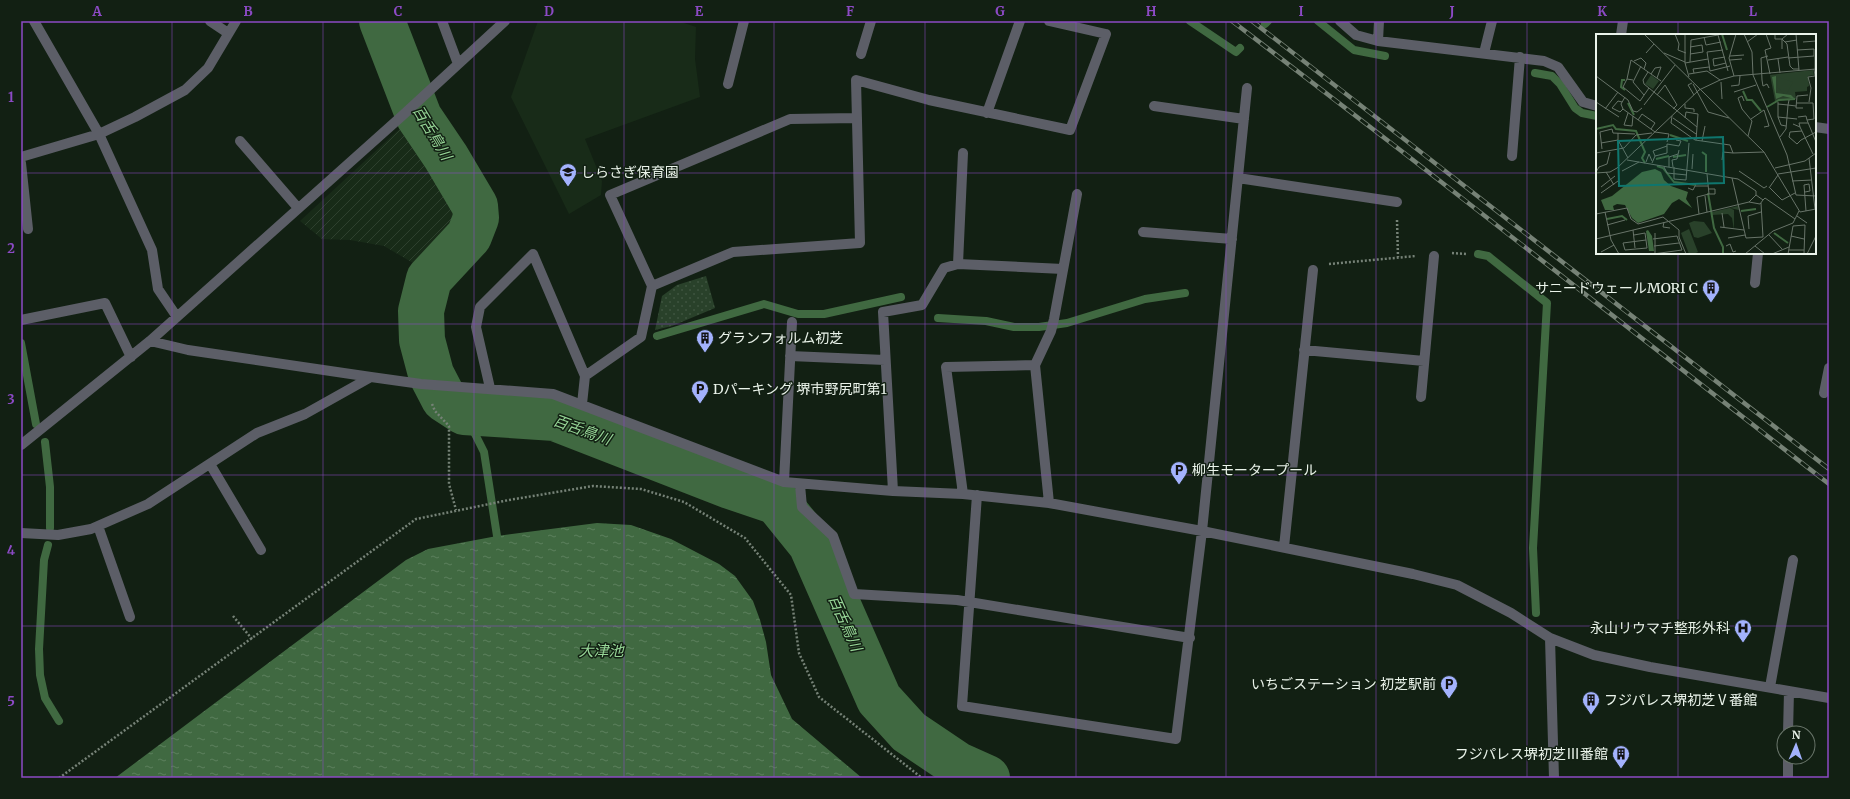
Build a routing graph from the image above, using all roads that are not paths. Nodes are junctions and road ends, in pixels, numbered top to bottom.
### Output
1 (34, 21) edge
2 (210, 21) edge
3 (236, 21) edge
4 (442, 21) edge
5 (505, 21) edge
6 (744, 21) edge
7 (871, 21) edge
8 (1020, 21) edge
9 (1049, 21) edge
10 (1340, 21) edge
11 (1379, 21) edge
12 (1492, 21) edge
13 (1623, 21) edge
14 (228, 33) junction
15 (1621, 34) edge
16 (1378, 41) junction
17 (1484, 53) junction
18 (860, 54) dead end
19 (1520, 57) junction
20 (458, 64) junction
21 (728, 84) dead end
22 (1247, 88) dead end
23 (1154, 106) dead end
24 (1596, 106) edge
25 (987, 113) junction
26 (857, 118) junction
27 (1244, 119) junction
28 (1816, 127) edge
29 (1829, 129) edge
30 (99, 134) junction
31 (240, 141) dead end
32 (963, 153) dead end
33 (21, 156) edge
34 (1512, 156) dead end
35 (21, 163) edge
36 (1238, 178) junction
37 (1077, 194) dead end
38 (1397, 202) road end
39 (298, 208) junction
40 (28, 229) dead end
41 (1143, 232) dead end
42 (1232, 238) junction
43 (1758, 254) edge
44 (1434, 256) dead end
45 (958, 264) junction
46 (1063, 269) junction
47 (1313, 270) dead end
48 (1755, 283) dead end
49 (652, 286) junction
50 (177, 317) junction
51 (21, 320) edge
52 (792, 322) dead end
53 (150, 341) junction
54 (1304, 350) junction
55 (790, 356) junction
56 (131, 357) junction
57 (885, 360) junction
58 (1424, 361) junction
59 (1035, 365) junction
60 (1829, 368) edge
61 (585, 376) junction
62 (371, 377) junction
63 (490, 388) junction
64 (1824, 393) dead end
65 (1422, 397) dead end
66 (582, 404) junction
67 (21, 445) edge
68 (210, 464) junction
69 (784, 482) junction
70 (800, 485) junction
71 (892, 491) junction
72 (963, 494) junction
73 (977, 495) junction
74 (1049, 503) junction
75 (98, 526) junction
76 (1202, 531) junction
77 (21, 534) edge
78 (1284, 548) junction
79 (261, 550) dead end
80 (1792, 560) dead end
81 (970, 603) junction
82 (130, 617) dead end
83 (1190, 638) junction
84 (1550, 638) junction
85 (1770, 687) junction
86 (1789, 691) junction
87 (1829, 698) edge
88 (1788, 725) edge
89 (1788, 765) edge
90 (1554, 778) edge
91 (1788, 778) edge

1 - 30 street
2 - 14 street
3 - 14 street
4 - 20 street
5 - 20 street
6 - 21 street
7 - 18 street
8 - 25 street
9 - 25 street
10 - 16 street
11 - 16 street
12 - 17 street
13 - 15 street
14 - 30 street
16 - 17 street
17 - 19 street
19 - 24 street
19 - 34 street
20 - 39 street
22 - 27 street
23 - 27 street
25 - 26 street
26 - 49 street
26 - 49 street
27 - 36 street
28 - 29 street
30 - 33 street
30 - 50 street
31 - 39 street
32 - 45 street
35 - 40 street
36 - 38 street
36 - 42 street
37 - 46 street
39 - 50 street
41 - 42 street
42 - 76 street
43 - 48 street
44 - 58 street
45 - 46 street
45 - 57 street
46 - 59 street
47 - 54 street
49 - 61 street
50 - 53 street
51 - 56 street
52 - 55 street
53 - 56 street
53 - 62 street
54 - 58 street
54 - 78 street
55 - 57 street
55 - 69 street
56 - 67 street
57 - 71 street
58 - 65 street
59 - 72 street
59 - 74 street
60 - 64 street
61 - 63 street
61 - 66 street
62 - 63 street
62 - 68 street
63 - 66 street
66 - 69 street
68 - 75 street
68 - 79 street
69 - 70 street
70 - 71 street
70 - 81 street
71 - 72 street
72 - 73 street
73 - 74 street
73 - 81 street
74 - 76 street
75 - 77 street
75 - 82 street
76 - 78 street
76 - 83 street
78 - 84 street
80 - 85 street
81 - 83 street
81 - 83 street
84 - 85 street
84 - 90 street
85 - 86 street
86 - 87 street
86 - 88 street
89 - 91 street

